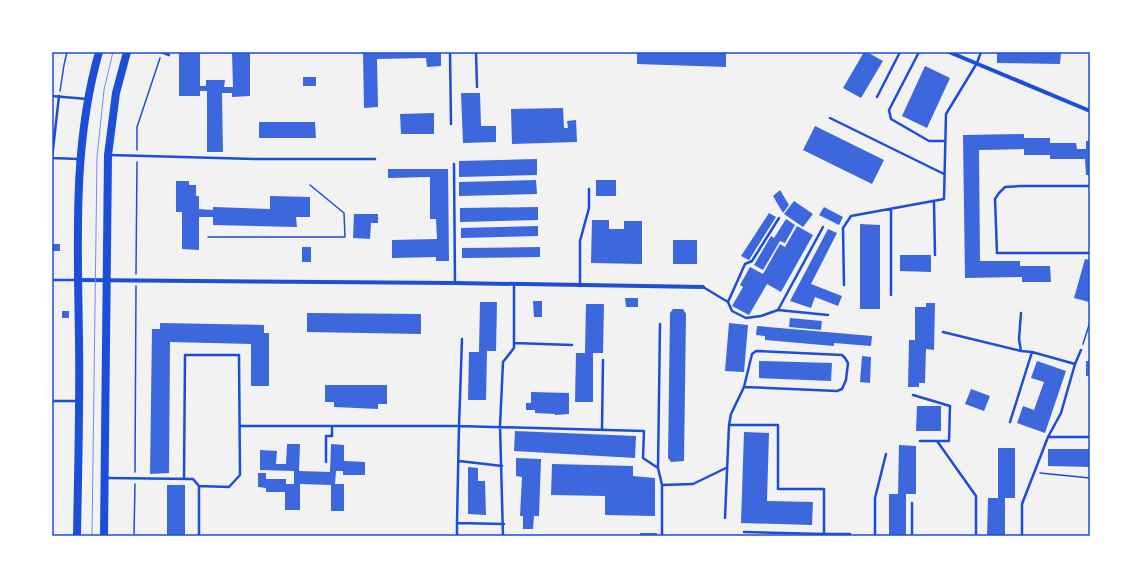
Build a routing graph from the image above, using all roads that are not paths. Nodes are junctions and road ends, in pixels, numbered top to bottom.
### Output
1 (99, 52) edge
2 (127, 52) edge
3 (162, 52) edge
4 (450, 52) edge
5 (476, 52) edge
6 (900, 52) edge
7 (919, 52) edge
8 (949, 52) edge
9 (980, 52) edge
10 (169, 55) dead end
11 (977, 63) junction
12 (477, 87) dead end
13 (52, 96) edge
14 (59, 96) junction
15 (877, 98) dead end
16 (88, 99) junction
17 (1090, 111) edge
18 (830, 118) dead end
19 (452, 124) dead end
20 (945, 141) junction
21 (108, 155) junction
22 (52, 158) edge
23 (80, 159) junction
24 (375, 159) dead end
25 (454, 164) dead end
26 (944, 174) junction
27 (1090, 186) edge
28 (589, 189) dead end
29 (934, 202) junction
30 (891, 209) junction
31 (779, 218) dead end
32 (823, 227) dead end
33 (1090, 253) edge
34 (935, 255) dead end
35 (52, 280) edge
36 (78, 280) junction
37 (107, 280) junction
38 (454, 283) junction
39 (514, 284) junction
40 (844, 285) dead end
41 (580, 286) junction
42 (703, 287) joint
43 (891, 295) dead end
44 (728, 302) junction
45 (778, 310) junction
46 (1022, 313) dead end
47 (828, 315) dead end
48 (660, 324) dead end
49 (943, 332) dead end
50 (462, 339) dead end
51 (514, 343) junction
52 (572, 345) dead end
53 (1081, 350) road end
54 (1022, 352) junction
55 (1032, 352) junction
56 (603, 360) dead end
57 (1075, 364) junction
58 (744, 387) junction
59 (913, 395) dead end
60 (52, 401) edge
61 (80, 401) junction
62 (1010, 422) dead end
63 (729, 425) junction
64 (240, 426) junction
65 (332, 426) junction
66 (459, 426) junction
67 (500, 426) junction
68 (602, 430) junction
69 (1048, 437) junction
70 (1090, 437) edge
71 (920, 441) dead end
72 (937, 441) junction
73 (886, 454) dead end
74 (459, 461) junction
75 (326, 462) dead end
76 (502, 466) junction
77 (658, 468) junction
78 (726, 468) junction
79 (105, 478) junction
80 (184, 479) junction
81 (662, 485) junction
82 (198, 486) junction
83 (912, 503) dead end
84 (725, 518) dead end
85 (458, 523) junction
86 (504, 524) junction
87 (744, 532) dead end
88 (824, 534) junction
89 (77, 536) edge
90 (104, 536) edge
91 (199, 536) edge
92 (457, 536) edge
93 (503, 536) edge
94 (662, 536) edge
95 (850, 536) edge
96 (875, 536) edge
97 (912, 536) edge
98 (976, 536) edge
99 (1022, 536) edge

1 - 16 main road
2 - 21 main road
3 - 10 lane
4 - 19 lane
5 - 12 lane
6 - 15 lane
7 - 20 lane
8 - 11 street
9 - 11 lane
11 - 17 street
11 - 20 lane
13 - 14 lane
14 - 16 lane
14 - 22 lane
16 - 23 main road
18 - 26 lane
20 - 26 lane
21 - 24 lane
21 - 37 main road
22 - 23 lane
23 - 36 main road
25 - 38 lane
26 - 29 lane
27 - 33 lane
28 - 41 lane
29 - 30 lane
29 - 34 lane
30 - 40 lane
30 - 43 lane
31 - 44 lane
32 - 45 lane
35 - 36 lane
36 - 37 street
36 - 61 main road
37 - 38 street
37 - 79 main road
38 - 39 street
39 - 41 street
39 - 51 lane
41 - 42 street
42 - 44 lane
44 - 45 lane
45 - 47 lane
46 - 54 lane
48 - 77 lane
49 - 54 lane
50 - 66 lane
51 - 52 lane
51 - 67 lane
53 - 57 lane
54 - 55 lane
55 - 57 lane
55 - 62 lane
56 - 68 lane
57 - 69 lane
58 - 58 lane
58 - 63 lane
59 - 72 lane
60 - 61 lane
61 - 89 main road
63 - 78 lane
63 - 88 lane
64 - 65 lane
64 - 80 lane
64 - 82 lane
65 - 66 lane
65 - 75 lane
66 - 67 lane
66 - 74 lane
67 - 68 lane
67 - 76 lane
68 - 77 lane
69 - 70 lane
69 - 99 lane
71 - 72 lane
72 - 98 lane
73 - 96 lane
74 - 76 lane
74 - 85 lane
76 - 86 lane
77 - 81 lane
78 - 81 lane
78 - 84 lane
79 - 80 lane
79 - 90 main road
80 - 82 lane
81 - 94 lane
82 - 91 lane
83 - 97 lane
85 - 86 lane
85 - 92 lane
86 - 93 lane
87 - 88 lane
88 - 95 lane

